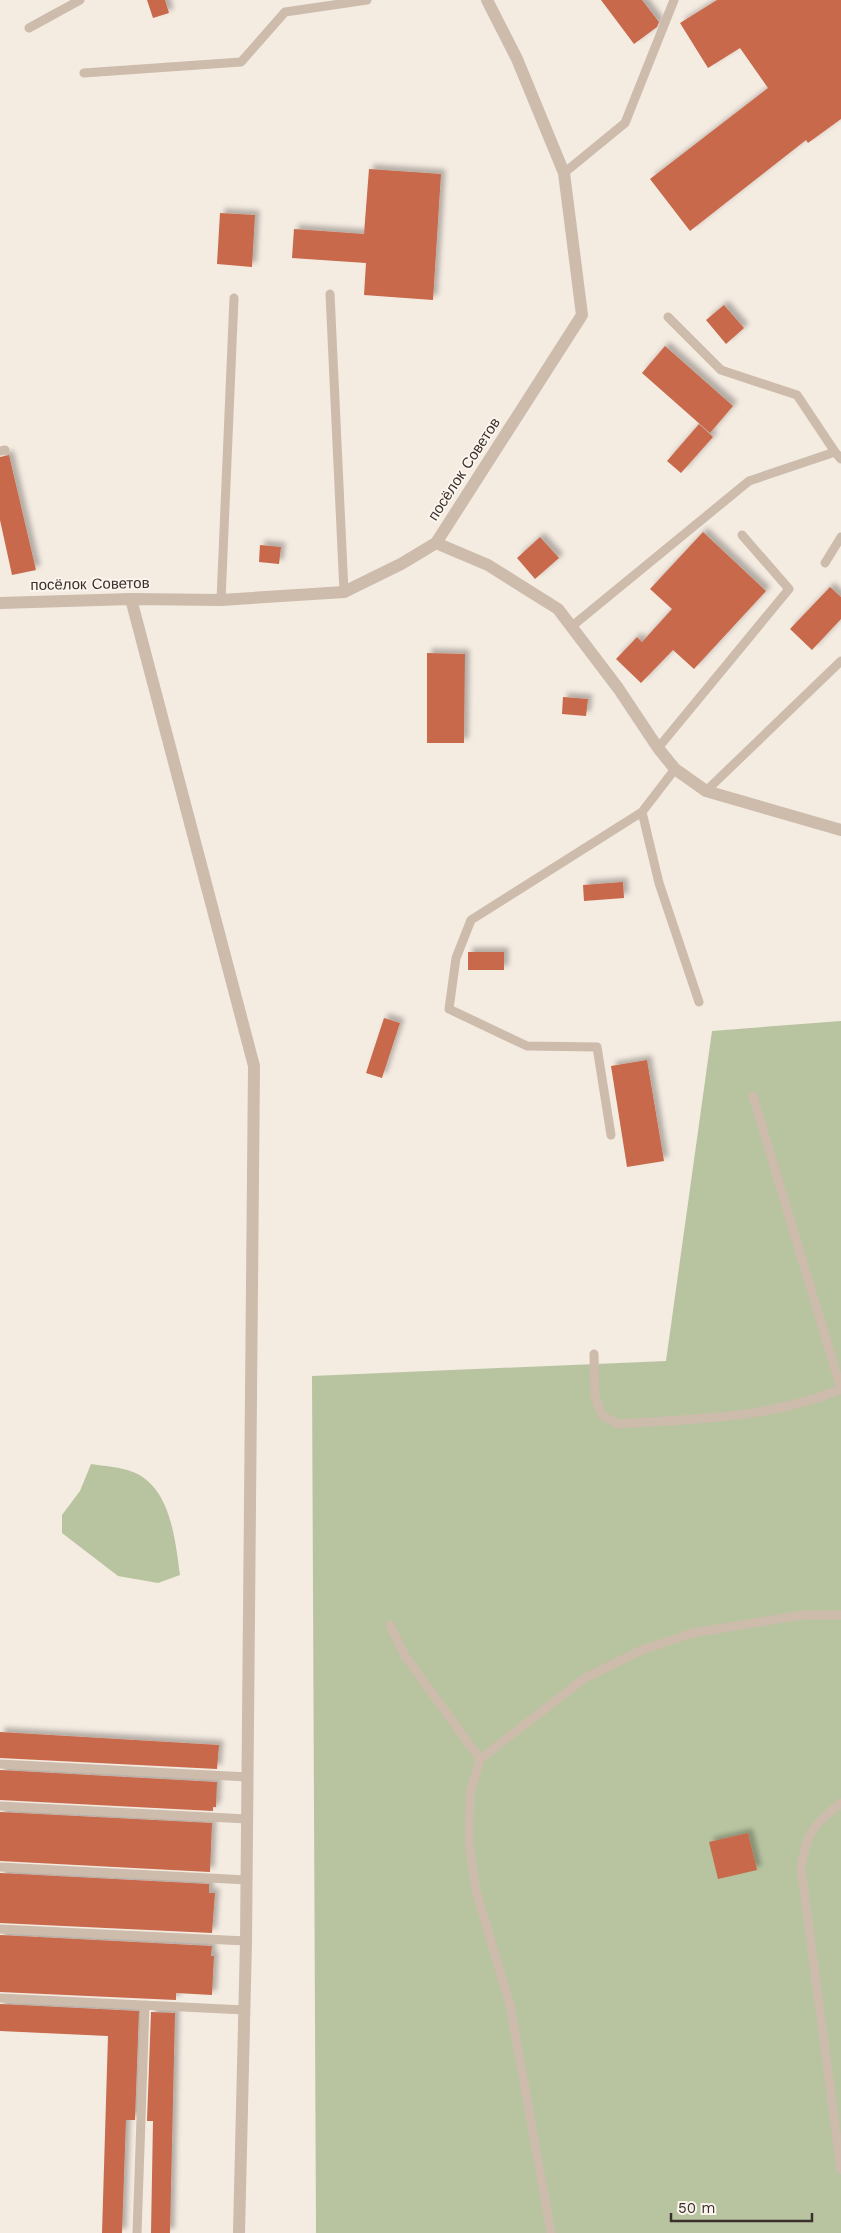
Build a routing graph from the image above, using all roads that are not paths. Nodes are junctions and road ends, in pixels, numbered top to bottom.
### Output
1 (80, 0) edge
2 (367, 0) edge
3 (487, 0) edge
4 (674, 0) edge
5 (29, 28) dead end
6 (84, 73) dead end
7 (564, 173) junction
8 (330, 294) dead end
9 (234, 298) dead end
10 (668, 317) dead end
11 (835, 452) junction
12 (841, 459) edge
13 (742, 535) dead end
14 (841, 537) edge
15 (436, 543) junction
16 (825, 563) dead end
17 (344, 592) junction
18 (130, 599) junction
19 (221, 600) junction
20 (0, 603) edge
21 (571, 627) junction
22 (841, 661) edge
23 (658, 748) junction
24 (675, 769) junction
25 (706, 791) junction
26 (642, 812) junction
27 (841, 830) edge
28 (699, 1002) dead end
29 (753, 1096) dead end
30 (611, 1134) dead end
31 (594, 1354) dead end
32 (841, 1389) edge
33 (841, 1615) edge
34 (390, 1625) dead end
35 (480, 1759) junction
36 (0, 1764) edge
37 (248, 1777) junction
38 (841, 1803) edge
39 (0, 1806) edge
40 (248, 1819) junction
41 (0, 1867) edge
42 (247, 1880) junction
43 (0, 1929) edge
44 (246, 1941) junction
45 (0, 1998) edge
46 (145, 2005) junction
47 (244, 2010) junction
48 (841, 2170) edge
49 (137, 2233) edge
50 (239, 2233) edge
51 (550, 2233) edge

1 - 5 lane
2 - 6 lane
3 - 7 street, посёлок Советов
4 - 7 lane
7 - 15 street, посёлок Советов
8 - 17 lane
9 - 19 lane
10 - 11 lane
11 - 12 lane
11 - 21 lane
13 - 23 lane
14 - 16 lane
15 - 17 street, посёлок Советов
15 - 21 street
17 - 19 street, посёлок Советов
18 - 19 street, посёлок Советов
18 - 20 street, посёлок Советов
18 - 37 street
21 - 23 street
22 - 25 lane
23 - 24 street
24 - 25 street
24 - 26 lane
25 - 27 street
26 - 28 lane
26 - 30 lane
29 - 32 lane
31 - 32 lane
33 - 35 lane
34 - 35 lane
35 - 51 lane
36 - 37 lane
37 - 40 street
38 - 48 lane
39 - 40 lane
40 - 42 street
41 - 42 lane
42 - 44 street
43 - 44 lane
44 - 47 street
45 - 46 lane
46 - 47 lane
46 - 49 lane
47 - 50 street

